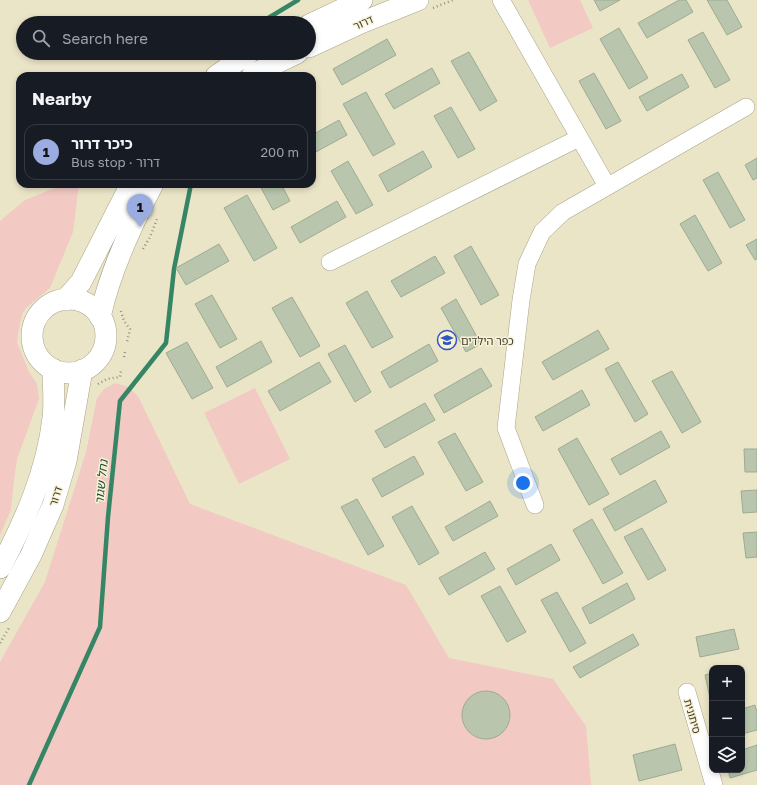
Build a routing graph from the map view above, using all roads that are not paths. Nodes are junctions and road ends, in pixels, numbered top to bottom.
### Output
1 (362, 0) edge
2 (418, 0) edge
3 (501, 0) edge
4 (316, 22) edge
5 (316, 44) edge
6 (240, 60) edge
7 (283, 60) edge
8 (222, 72) edge
9 (258, 72) edge
10 (746, 107) dead end
11 (579, 138) junction
12 (608, 186) junction
13 (128, 188) edge
14 (151, 188) edge
15 (330, 262) dead end
16 (66, 300) junction
17 (100, 317) junction
18 (53, 369) junction
19 (82, 370) junction
20 (535, 505) dead end
21 (0, 568) edge
22 (0, 612) edge
23 (687, 692) dead end
24 (714, 785) edge

1 - 4 street, דרור
2 - 5 street, דרור
3 - 11 street
6 - 8 street
7 - 9 street
10 - 12 street
11 - 12 street
11 - 15 street
12 - 20 street
13 - 16 street
14 - 17 street
16 - 17 street
16 - 18 street
17 - 19 street
18 - 19 street
18 - 21 street, דרור
19 - 22 street, דרור
23 - 24 street, סיתונית

